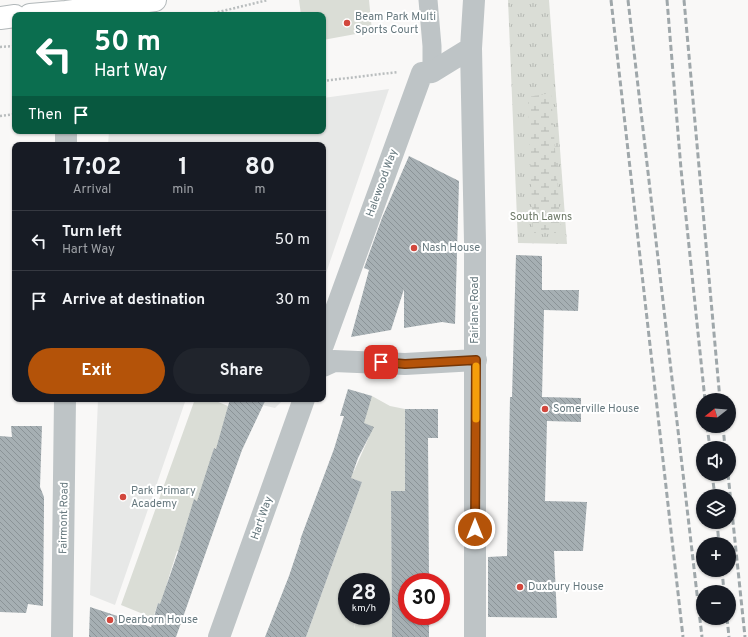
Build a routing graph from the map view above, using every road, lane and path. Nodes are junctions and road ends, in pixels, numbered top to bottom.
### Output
1 (154, 0) edge
2 (268, 0) edge
3 (428, 0) edge
4 (474, 0) edge
5 (66, 12) edge
6 (218, 12) edge
7 (12, 16) edge
8 (0, 18) edge
9 (472, 39) junction
10 (12, 46) edge
11 (0, 48) edge
12 (432, 69) junction
13 (326, 81) edge
14 (12, 114) edge
15 (0, 116) edge
16 (326, 337) edge
17 (476, 360) junction
18 (326, 365) edge
19 (65, 402) edge
20 (303, 402) edge
21 (62, 637) edge
22 (219, 637) edge
23 (475, 637) edge

1 - 5 main road
2 - 6 path
3 - 12 street
4 - 9 street
7 - 8 main road
9 - 12 street, Halewood Way
9 - 17 street, Fairlane Road
10 - 11 path
12 - 13 path
12 - 16 street, Halewood Way
14 - 15 path
17 - 18 street
17 - 23 street, Fairlane Road
19 - 21 street, Fairmont Road
20 - 22 street, Hart Way

